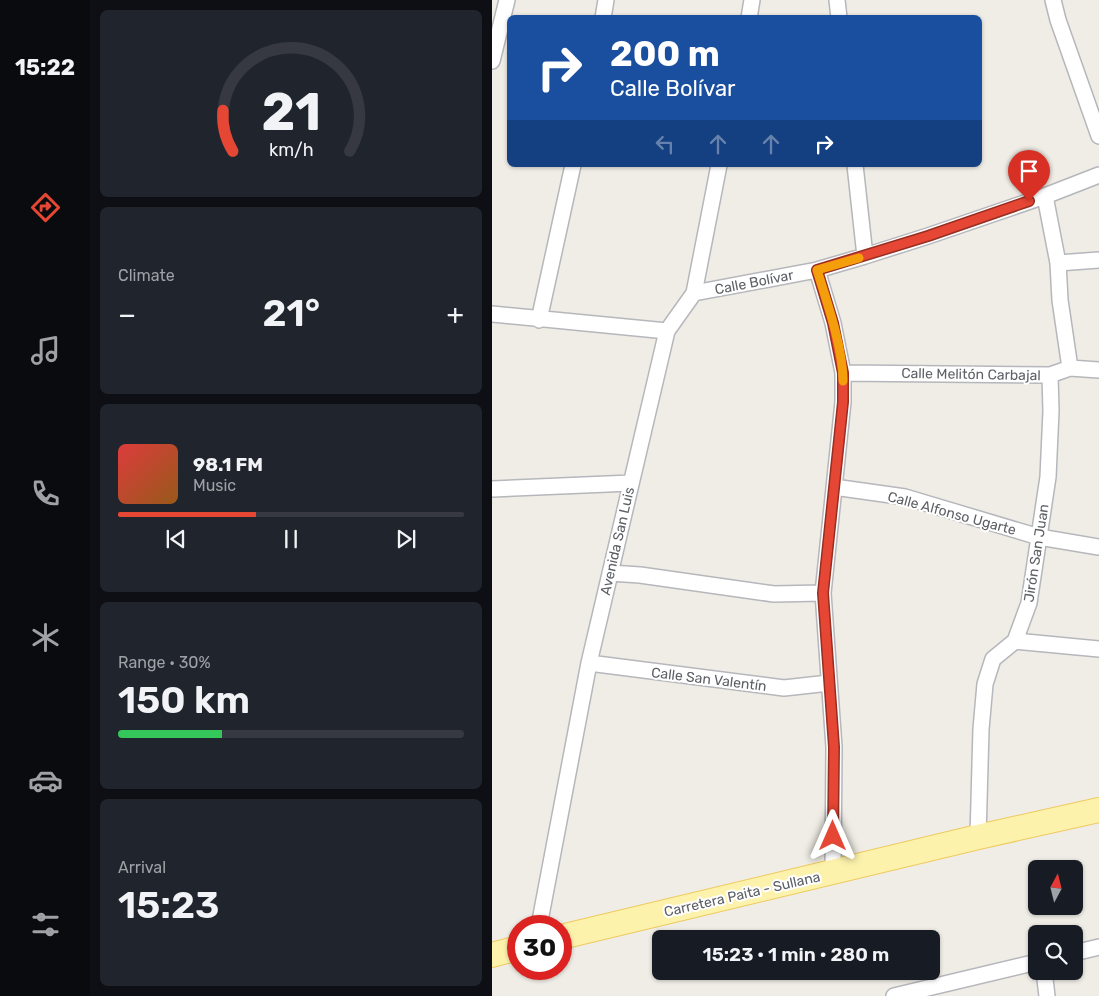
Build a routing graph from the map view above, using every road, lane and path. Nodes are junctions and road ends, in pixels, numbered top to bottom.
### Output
1 (507, 0) edge
2 (606, 0) edge
3 (752, 0) edge
4 (837, 0) edge
5 (1053, 0) edge
6 (604, 15) edge
7 (750, 15) edge
8 (839, 15) edge
9 (492, 61) edge
10 (1098, 136) edge
11 (572, 167) edge
12 (720, 167) edge
13 (855, 167) edge
14 (1098, 175) edge
15 (1046, 196) junction
16 (865, 256) junction
17 (1098, 260) edge
18 (1058, 263) junction
19 (817, 270) junction
20 (694, 293) junction
21 (492, 314) edge
22 (539, 320) junction
23 (667, 331) junction
24 (1070, 368) junction
25 (1098, 370) edge
26 (843, 373) junction
27 (1050, 375) junction
28 (631, 483) junction
29 (834, 487) junction
30 (492, 489) edge
31 (1039, 537) junction
32 (1098, 547) edge
33 (610, 573) junction
34 (823, 593) junction
35 (1015, 641) junction
36 (1098, 649) edge
37 (589, 663) junction
38 (829, 683) junction
39 (1098, 810) edge
40 (978, 837) junction
41 (833, 872) junction
42 (541, 915) edge
43 (572, 934) edge
44 (1098, 947) edge
45 (507, 951) edge
46 (1083, 951) edge
47 (492, 955) edge
48 (1028, 964) edge
49 (1045, 980) edge
50 (894, 996) edge
51 (1047, 996) edge

1 - 9 street
2 - 6 street
3 - 7 street
4 - 8 street
5 - 10 street
11 - 22 street
12 - 20 street, Avenida San Luis
13 - 16 street
14 - 15 street, Calle Bolívar
15 - 16 street, Calle Bolívar
15 - 18 street
16 - 19 street, Calle Bolívar
17 - 18 street
18 - 24 street
19 - 20 street, Calle Bolívar
19 - 26 street
20 - 23 street, Avenida San Luis
21 - 22 street
22 - 23 street
23 - 28 street, Avenida San Luis
24 - 25 street, Calle Melitón Carbajal
24 - 27 street, Calle Melitón Carbajal
26 - 27 street, Calle Melitón Carbajal
26 - 29 street
27 - 31 street, Jirón San Juan
28 - 30 street
28 - 33 street, Avenida San Luis
29 - 31 street, Calle Alfonso Ugarte
29 - 34 street
31 - 32 street, Calle Alfonso Ugarte
31 - 35 street, Jirón San Juan
33 - 34 street
33 - 37 street, Avenida San Luis
34 - 38 street
35 - 36 street
35 - 40 street
37 - 38 street, Calle San Valentín
37 - 42 street, Avenida San Luis
38 - 41 street
39 - 40 main road, Carretera Paita - Sullana
40 - 41 main road, Carretera Paita - Sullana
41 - 43 main road, Carretera Paita - Sullana
44 - 46 street
45 - 47 main road
48 - 50 street
49 - 51 street

